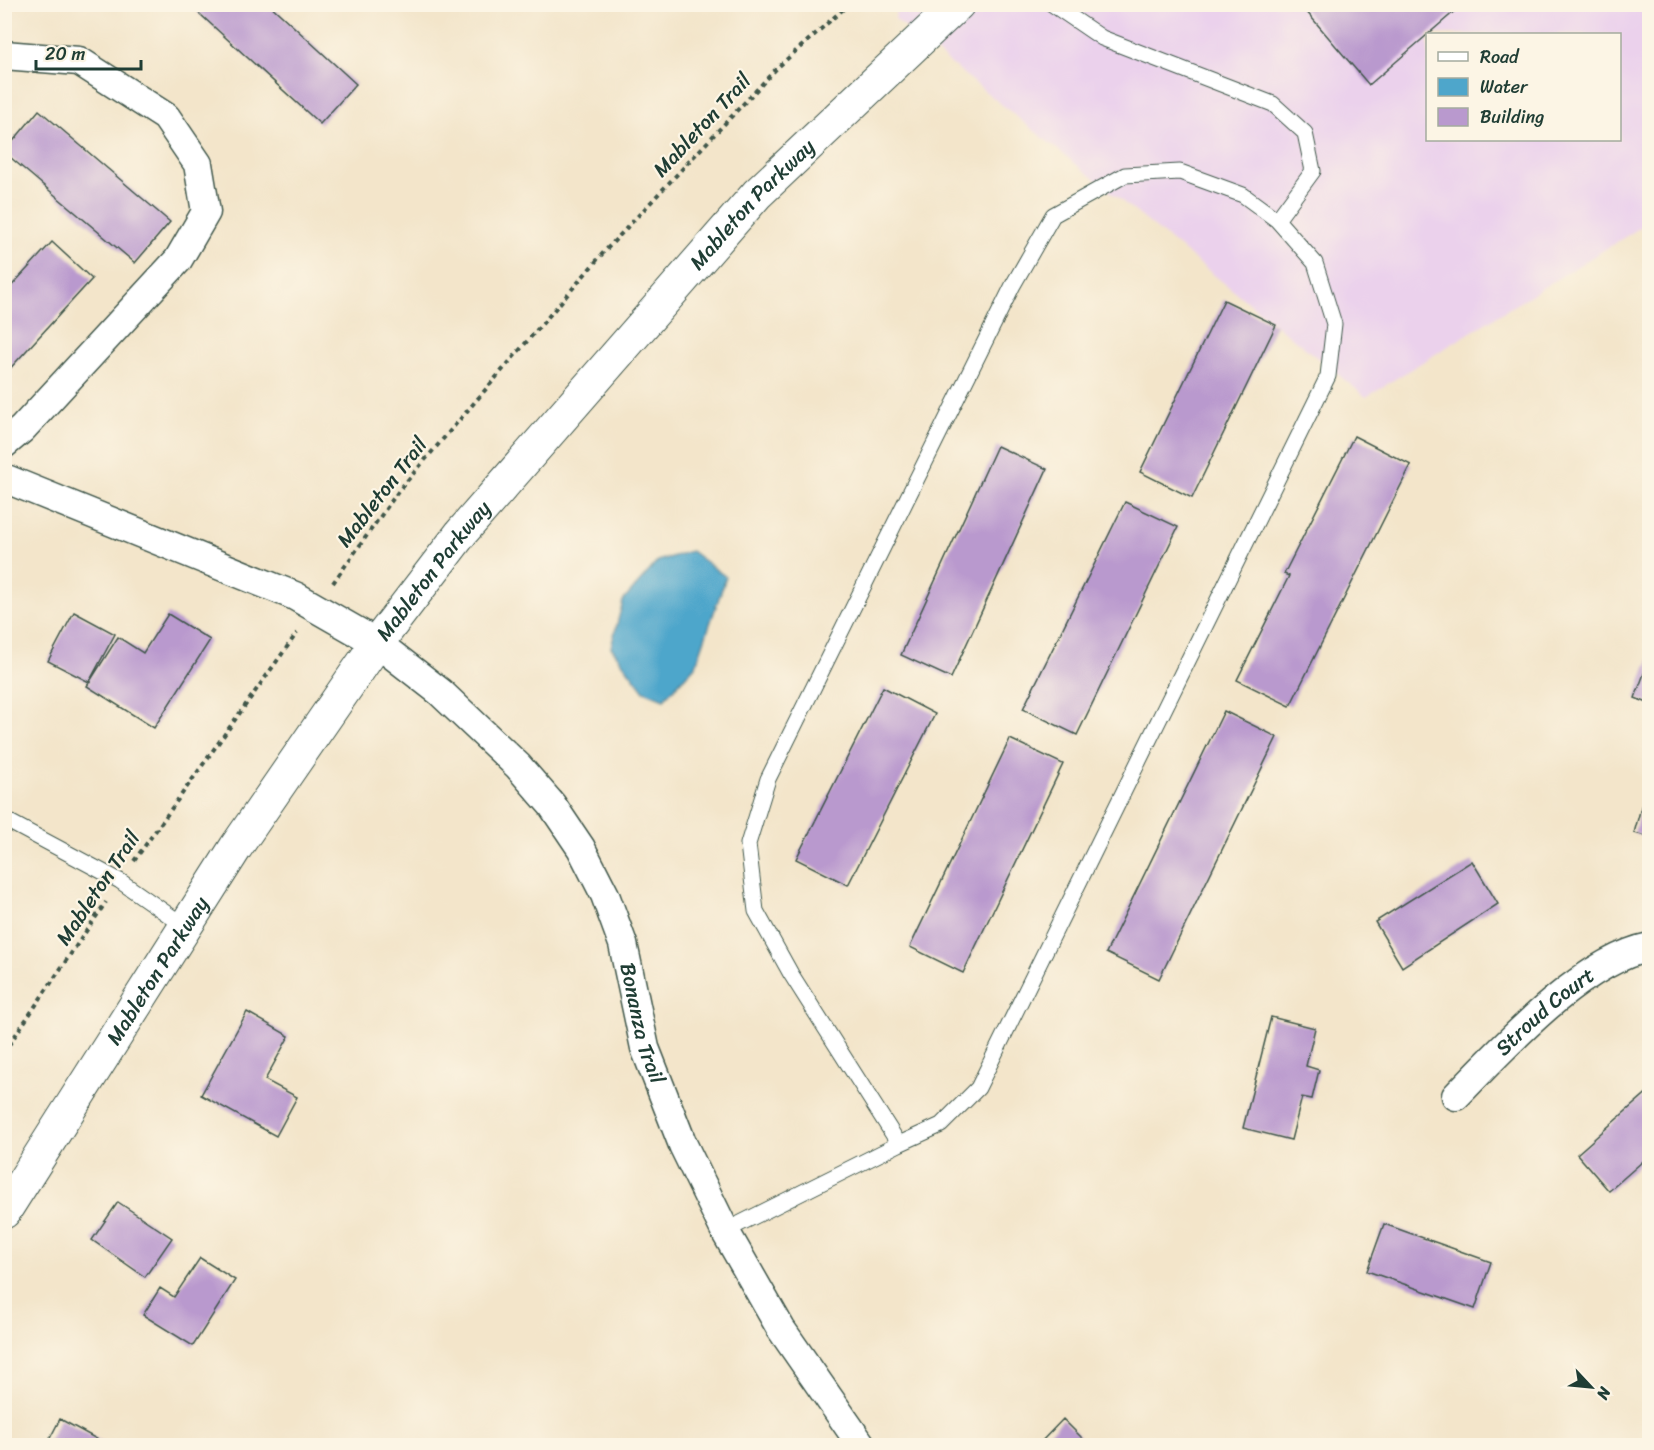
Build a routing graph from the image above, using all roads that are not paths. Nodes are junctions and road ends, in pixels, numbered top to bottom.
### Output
1 (958, 4) edge
2 (1053, 4) edge
3 (4, 55) edge
4 (1277, 220) junction
5 (4, 444) edge
6 (4, 478) edge
7 (377, 643) junction
8 (4, 819) edge
9 (186, 927) junction
10 (1650, 946) edge
11 (1456, 1096) dead end
12 (899, 1144) junction
13 (4, 1212) edge
14 (725, 1231) junction
15 (862, 1446) edge

1 - 7 main road, Mableton Parkway
2 - 4 lane
3 - 5 street
4 - 12 lane
4 - 12 lane
6 - 7 street, Bonanza Trail
7 - 9 main road, Mableton Parkway
7 - 14 street, Bonanza Trail
8 - 9 lane
9 - 13 main road, Mableton Parkway
10 - 11 street, Stroud Court
12 - 14 lane
14 - 15 street, Bonanza Trail

